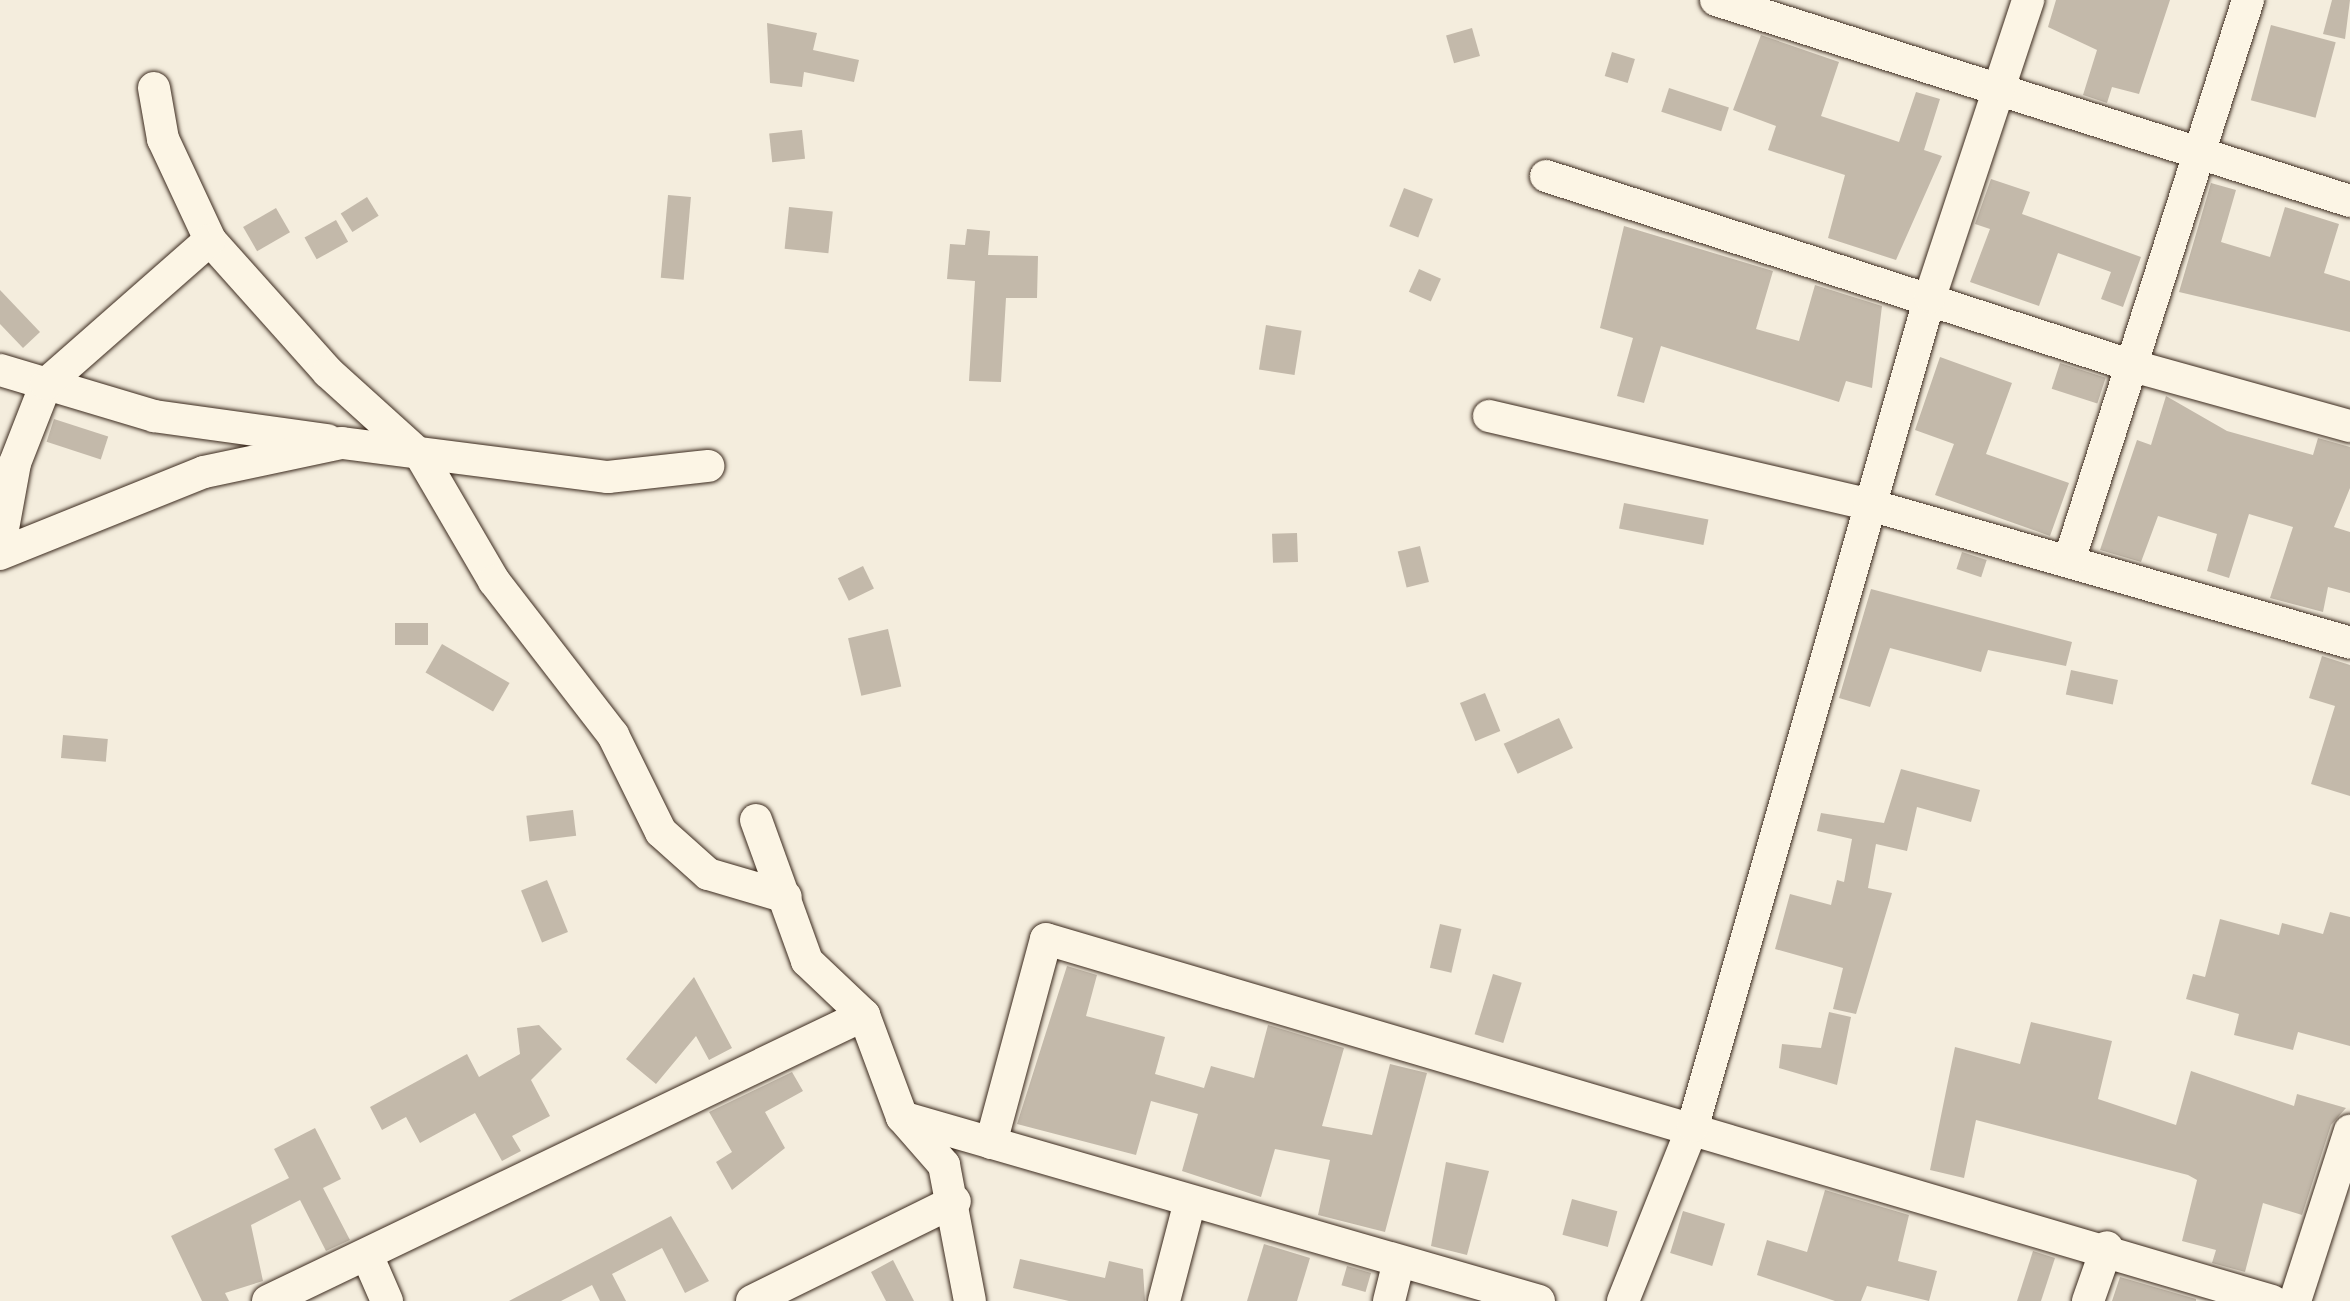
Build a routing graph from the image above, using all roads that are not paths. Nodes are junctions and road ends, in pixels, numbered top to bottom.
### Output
1 (1716, 0) edge
2 (2028, 0) edge
3 (2248, 0) edge
4 (154, 88) dead end
5 (2001, 89) junction
6 (2200, 151) junction
7 (1546, 176) dead end
8 (2350, 201) edge
9 (210, 240) junction
10 (1930, 297) junction
11 (2133, 366) junction
12 (0, 370) edge
13 (46, 384) junction
14 (1489, 416) dead end
15 (2350, 426) edge
16 (342, 443) junction
17 (421, 456) junction
18 (708, 466) dead end
19 (1870, 505) junction
20 (0, 545) edge
21 (0, 554) edge
22 (2069, 561) junction
23 (2350, 643) edge
24 (756, 820) dead end
25 (786, 896) junction
26 (864, 1015) junction
27 (902, 1117) junction
28 (1693, 1126) junction
29 (2350, 1131) edge
30 (991, 1143) junction
31 (955, 1201) junction
32 (1189, 1205) junction
33 (2107, 1246) junction
34 (367, 1255) junction
35 (1398, 1264) junction
36 (268, 1301) edge
37 (386, 1301) edge
38 (752, 1301) edge
39 (970, 1301) edge
40 (1164, 1301) edge
41 (1388, 1301) edge
42 (1538, 1301) edge
43 (1623, 1301) edge
44 (2088, 1301) edge
45 (2272, 1301) edge
46 (2295, 1301) edge

1 - 5 street
2 - 5 street
3 - 6 street
4 - 9 street
5 - 6 street
5 - 10 street
6 - 8 street
6 - 11 street
7 - 10 street
9 - 13 street
9 - 17 street
10 - 11 street
10 - 19 street
11 - 15 street
11 - 22 street
12 - 13 street
13 - 16 street
13 - 20 street
14 - 19 street
16 - 17 street
16 - 21 street
17 - 18 street
17 - 25 street
19 - 22 street
19 - 28 street
22 - 23 street
24 - 25 street
25 - 26 street
26 - 27 street
26 - 34 street
27 - 30 street
27 - 31 street
28 - 30 street
28 - 33 street
28 - 43 street
29 - 46 street
30 - 32 street
31 - 38 street
31 - 39 street
32 - 35 street
32 - 40 street
33 - 44 street
33 - 45 street
34 - 36 street
34 - 37 street
35 - 41 street
35 - 42 street

